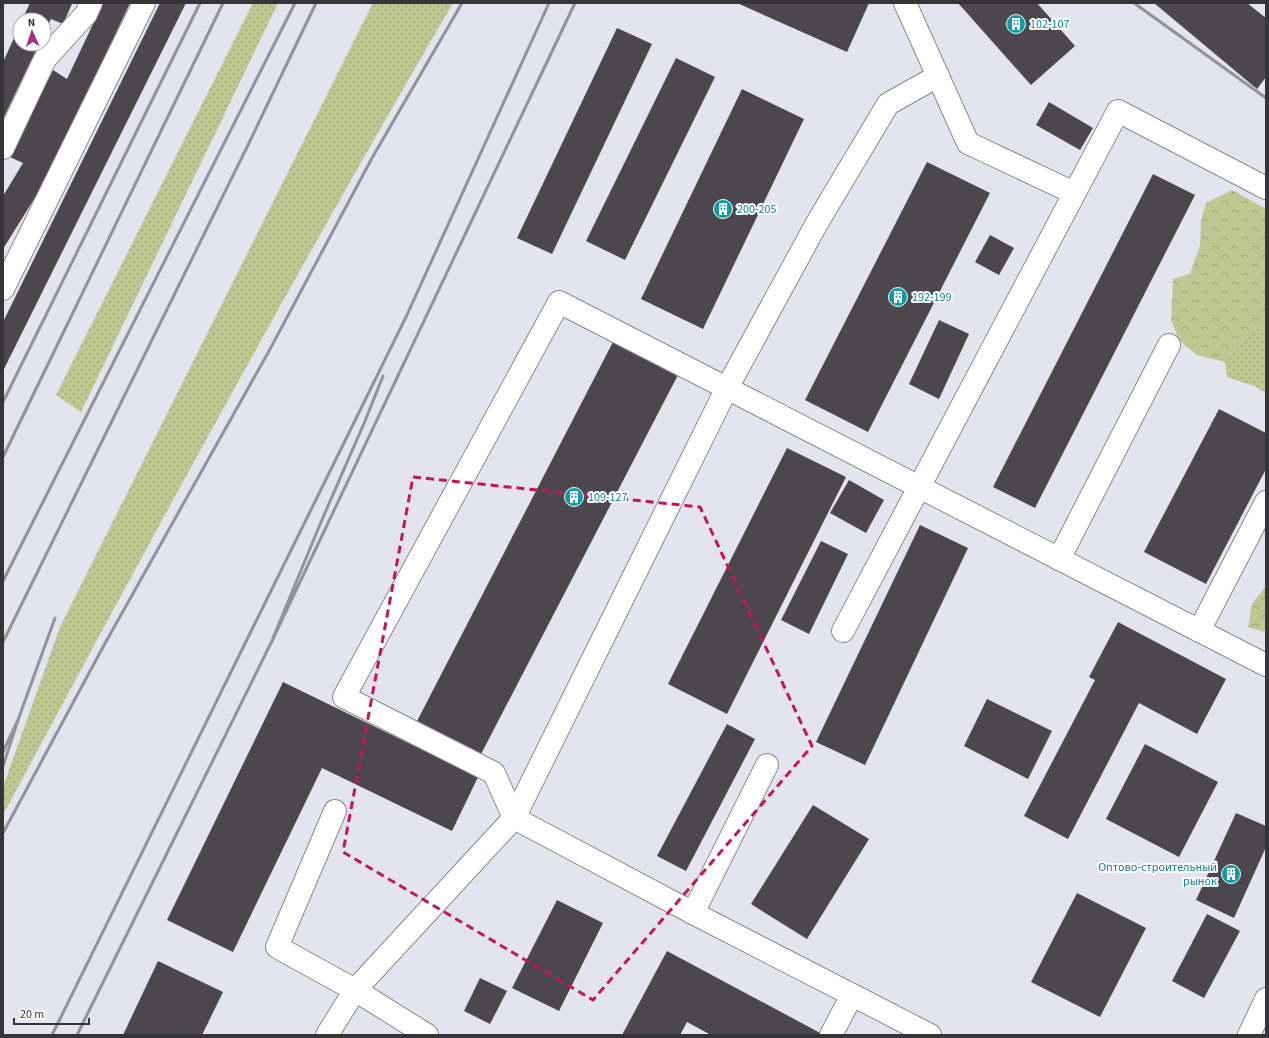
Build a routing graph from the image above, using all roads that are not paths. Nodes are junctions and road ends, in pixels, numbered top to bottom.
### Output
1 (91, 3) edge
2 (144, 3) edge
3 (905, 3) edge
4 (938, 76) junction
5 (3, 148) edge
6 (1266, 188) edge
7 (1074, 194) junction
8 (3, 289) edge
9 (1169, 345) dead end
10 (727, 388) junction
11 (920, 487) junction
12 (1266, 502) edge
13 (1059, 559) junction
14 (843, 631) dead end
15 (1200, 631) junction
16 (1266, 665) edge
17 (767, 765) dead end
18 (335, 810) dead end
19 (514, 818) junction
20 (693, 913) junction
21 (355, 990) junction
22 (852, 995) junction
23 (1266, 999) edge
24 (922, 1033) edge
25 (327, 1035) edge
26 (427, 1035) edge
27 (832, 1035) edge
28 (1249, 1035) edge

1 - 5 street
2 - 8 street
3 - 4 street
4 - 7 street
4 - 10 street
6 - 7 street
7 - 11 street
9 - 13 street
10 - 11 street
10 - 19 street
10 - 19 street
11 - 13 street
11 - 14 street
12 - 15 street
13 - 15 street
15 - 16 street
17 - 20 street
18 - 21 street
19 - 20 street
19 - 21 street
20 - 22 street
21 - 25 street
21 - 26 street
22 - 24 street
22 - 27 street
23 - 28 street

